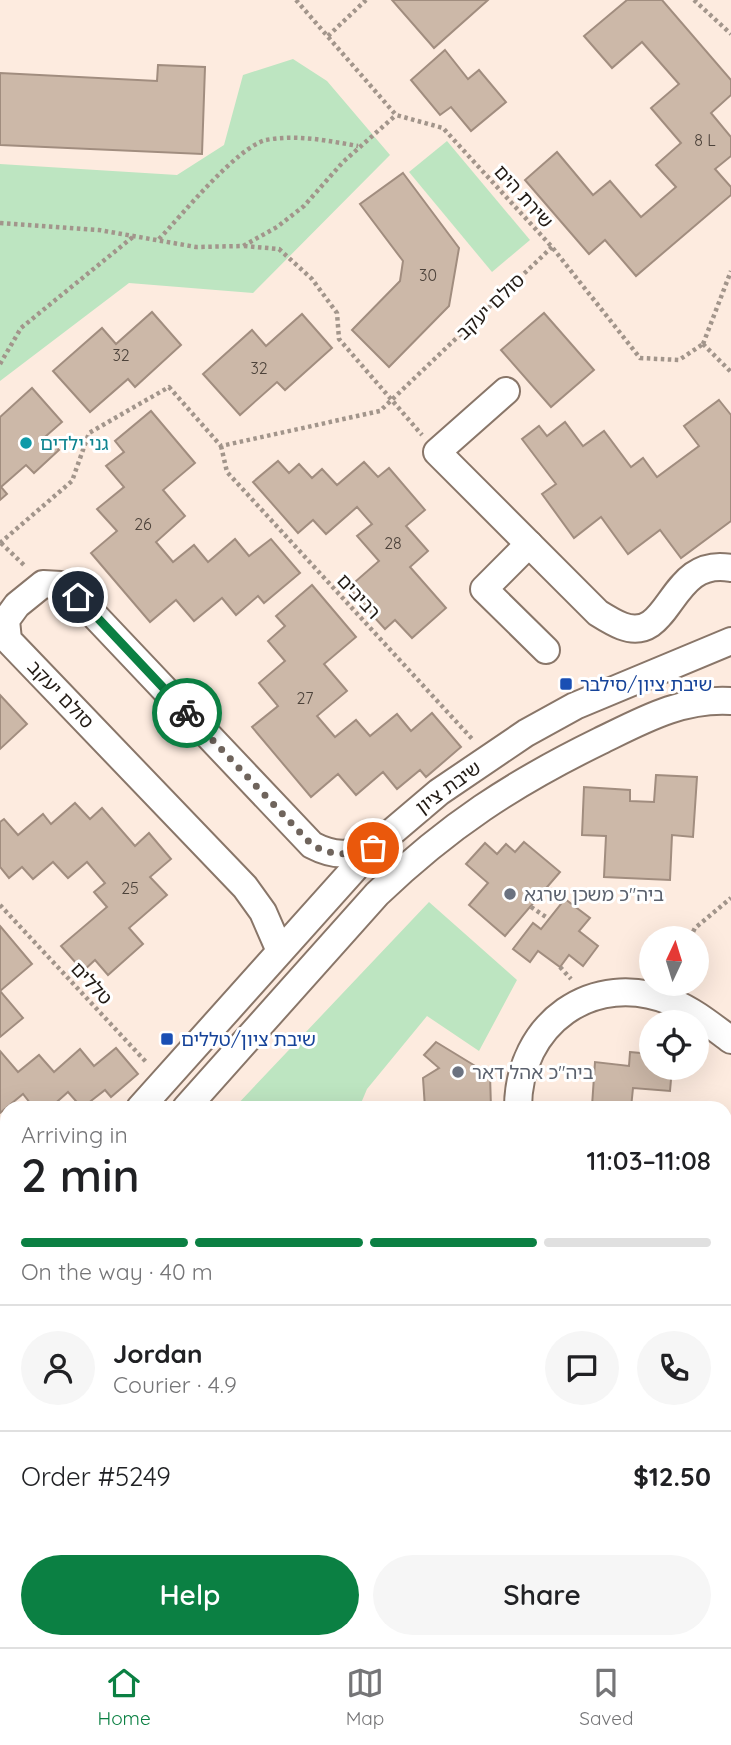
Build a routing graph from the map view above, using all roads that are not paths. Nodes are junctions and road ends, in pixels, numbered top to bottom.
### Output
1 (506, 391) dead end
2 (529, 544) junction
3 (723, 571) edge
4 (731, 641) edge
5 (546, 650) dead end
6 (731, 701) edge
7 (373, 848) junction
8 (280, 951) junction
9 (731, 1040) edge
10 (146, 1101) edge
11 (192, 1101) edge
12 (518, 1101) edge

1 - 2 street
2 - 3 street
2 - 5 street
4 - 7 street, שיבת ציון
6 - 11 street, שיבת ציון
7 - 8 street, שיבת ציון
7 - 8 street, סולם יעקב
8 - 10 street, שיבת ציון
9 - 12 street

